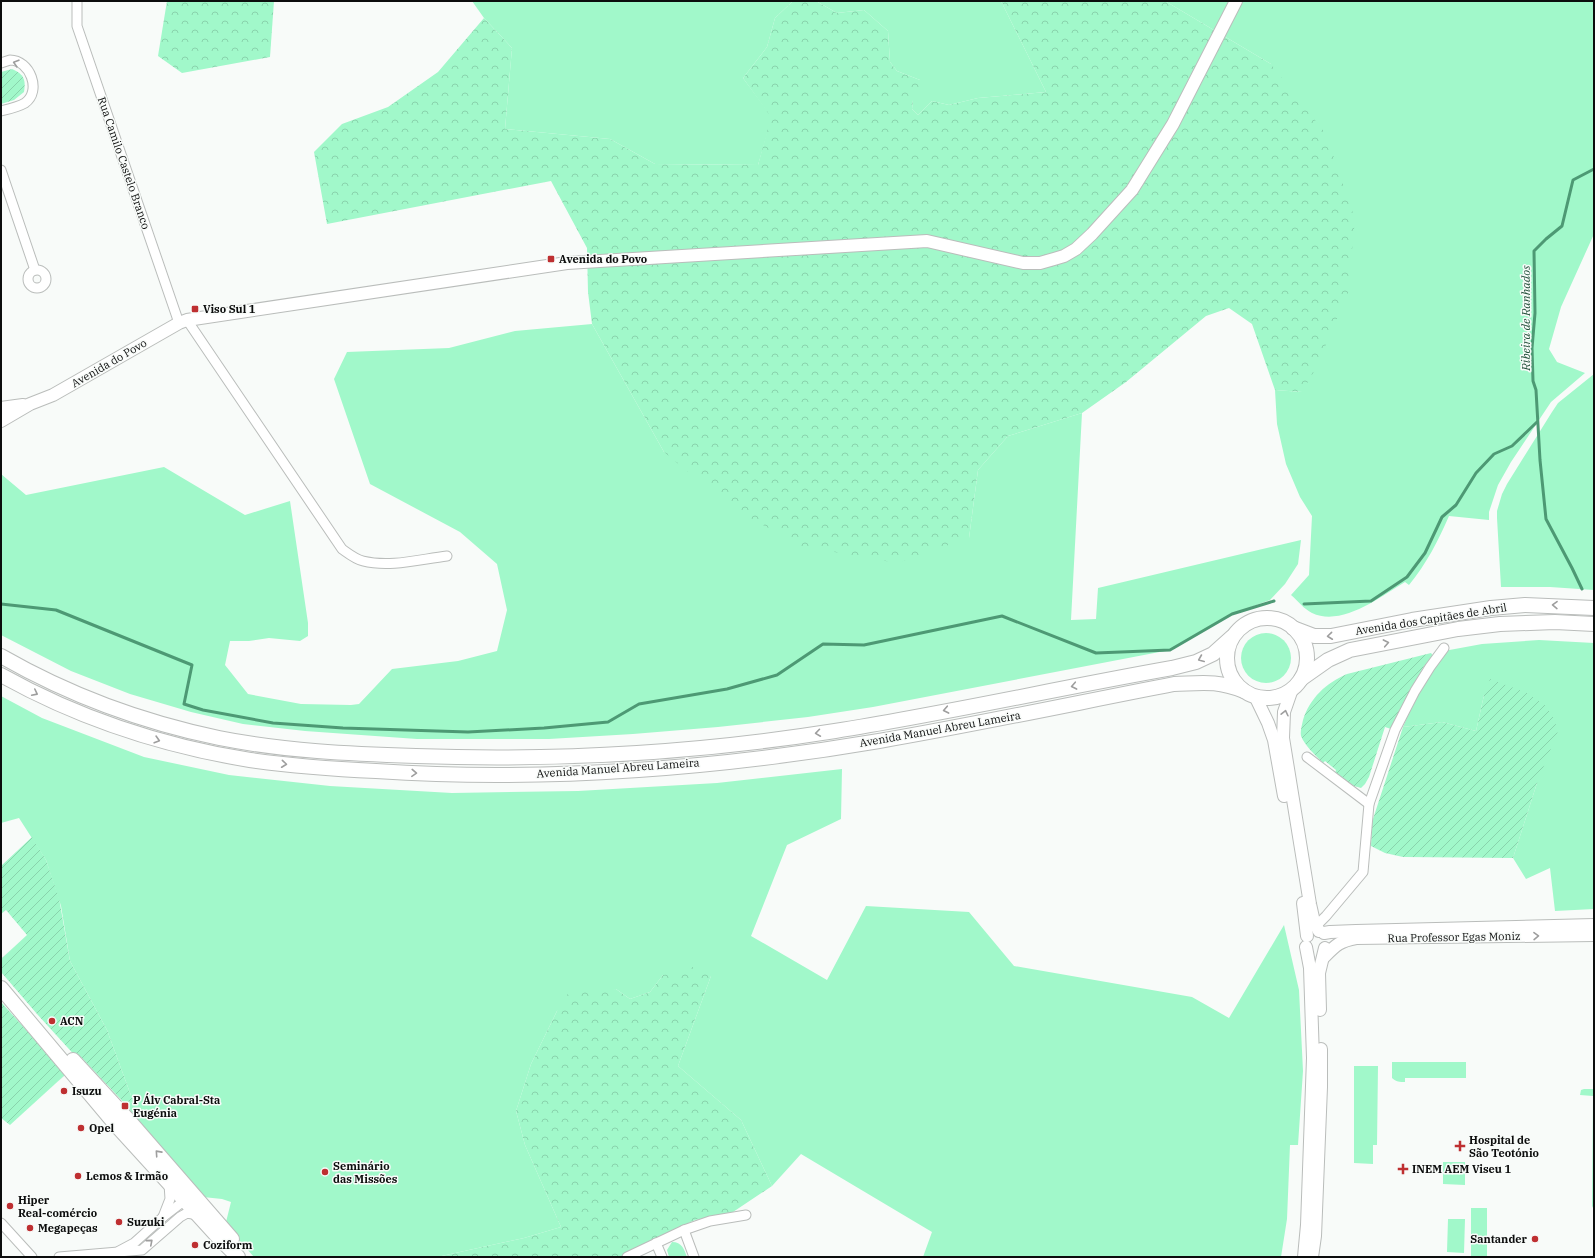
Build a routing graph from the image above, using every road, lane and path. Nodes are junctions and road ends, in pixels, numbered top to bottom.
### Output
1 (77, 1) edge
2 (1236, 1) edge
3 (1, 63) edge
4 (1, 111) edge
5 (1, 170) edge
6 (35, 270) dead end
7 (183, 322) junction
8 (30, 404) junction
9 (1, 408) edge
10 (1, 421) edge
11 (447, 556) dead end
12 (1594, 608) edge
13 (1594, 624) edge
14 (1294, 628) junction
15 (1232, 637) junction
16 (1444, 648) dead end
17 (1, 656) edge
18 (1, 675) edge
19 (1296, 684) junction
20 (1250, 694) junction
21 (1308, 757) dead end
22 (1370, 804) junction
23 (1594, 925) edge
24 (1320, 930) junction
25 (1594, 935) edge
26 (1306, 941) junction
27 (1324, 954) junction
28 (5, 993) edge
29 (95, 1100) junction
30 (132, 1124) junction
31 (130, 1139) junction
32 (174, 1180) junction
33 (185, 1200) junction
34 (199, 1215) junction
35 (746, 1215) dead end
36 (180, 1216) junction
37 (163, 1217) junction
38 (1, 1223) edge
39 (684, 1230) junction
40 (226, 1232) junction
41 (656, 1243) junction
42 (114, 1253) junction
43 (32, 1257) edge
44 (59, 1257) edge
45 (238, 1257) edge
46 (247, 1257) edge
47 (627, 1257) edge
48 (662, 1257) edge
49 (694, 1257) edge
50 (1304, 1257) edge
51 (1312, 1257) edge

1 - 7 street, Rua Camilo Castelo Branco
2 - 7 street
4 -> 3 street
5 - 6 street
7 - 8 street, Avenida do Povo
7 - 11 street, Rua Camilo Castelo Branco
8 - 9 street, Avenida do Povo
8 - 10 street, Avenida do Povo
12 -> 14 main road, Avenida dos Capitães de Abril
19 -> 13 main road, Avenida dos Capitães de Abril
14 - 15 main road
14 - 19 main road
15 -> 17 main road, Avenida Manuel Abreu Lameira
15 - 20 main road
16 - 22 street
18 -> 20 main road, Avenida Manuel Abreu Lameira
19 - 20 main road
24 -> 19 street
20 - 26 street
21 - 22 street
22 - 24 street
23 - 24 street, Rua Professor Egas Moniz
24 - 26 street, Rua Professor Egas Moniz
24 - 27 street
27 -> 25 street, Rua Professor Egas Moniz
26 - 27 street
26 - 50 street
27 - 51 street
28 - 29 main road
28 - 30 main road
29 - 30 main road
29 - 31 main road
30 - 31 main road
32 -> 30 main road
31 - 32 main road
32 - 33 main road
32 - 37 street
32 - 40 main road
33 - 34 main road
33 - 36 street
33 - 37 street
33 - 40 main road
34 - 36 street
34 - 45 main road
35 - 39 street
42 -> 36 street
37 - 42 street
38 - 43 street
39 - 41 street
39 - 49 street
40 - 46 main road
41 - 47 street
41 - 48 street
42 - 44 street

